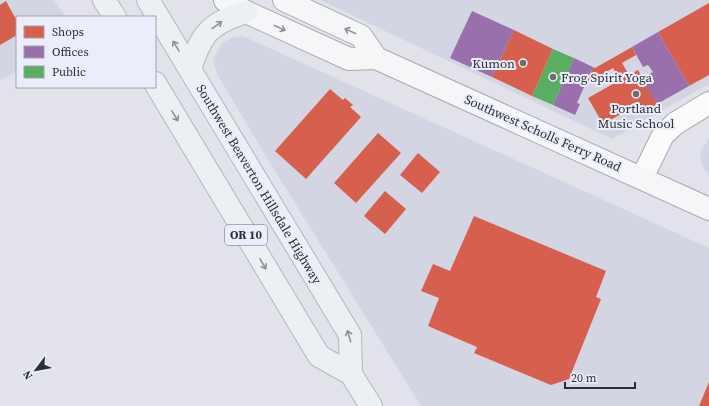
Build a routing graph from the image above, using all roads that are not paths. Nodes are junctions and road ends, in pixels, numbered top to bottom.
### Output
1 (104, 0) edge
2 (148, 0) edge
3 (225, 0) edge
4 (284, 0) edge
5 (246, 12) junction
6 (114, 16) edge
7 (376, 58) junction
8 (190, 69) junction
9 (156, 85) edge
10 (709, 104) edge
11 (642, 178) junction
12 (709, 209) edge
13 (351, 374) junction
14 (371, 406) edge

1 - 6 main road
8 -> 2 main road, Southwest Beaverton Hillsdale Highway / OR 10
3 - 5 main road, Southwest Scholls Ferry Road
7 -> 4 main road
5 -> 7 main road, Southwest Scholls Ferry Road
8 -> 5 main road
7 - 11 main road, Southwest Scholls Ferry Road
13 -> 8 main road, Southwest Beaverton Hillsdale Highway / OR 10
9 -> 13 main road, OR 10
10 - 11 street
11 - 12 main road, Southwest Scholls Ferry Road
13 - 14 main road, OR 10

